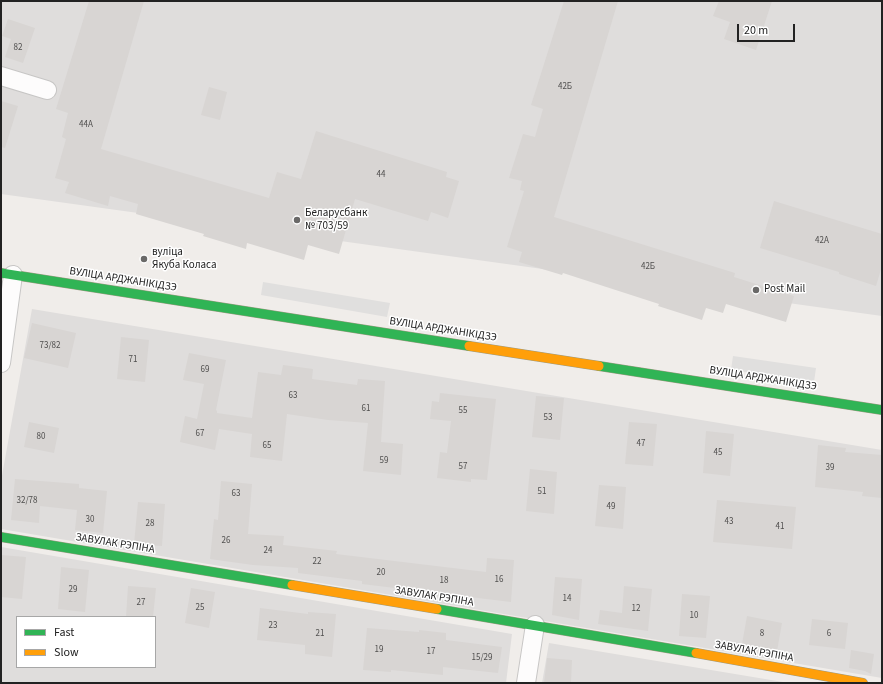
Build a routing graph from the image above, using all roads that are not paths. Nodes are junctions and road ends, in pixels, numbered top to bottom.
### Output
1 (1, 76) edge
2 (47, 90) dead end
3 (7, 274) edge
4 (1, 363) edge
5 (882, 410) edge
6 (1, 538) edge
7 (535, 626) junction
8 (526, 683) edge
9 (863, 683) edge

1 - 2 street
3 - 4 street
3 - 5 main road, ВУЛІЦА АРДЖАНІКІДЗЭ
6 - 7 main road, ЗАВУЛАК РЭПІНА
7 - 8 street
7 - 9 main road, ЗАВУЛАК РЭПІНА

